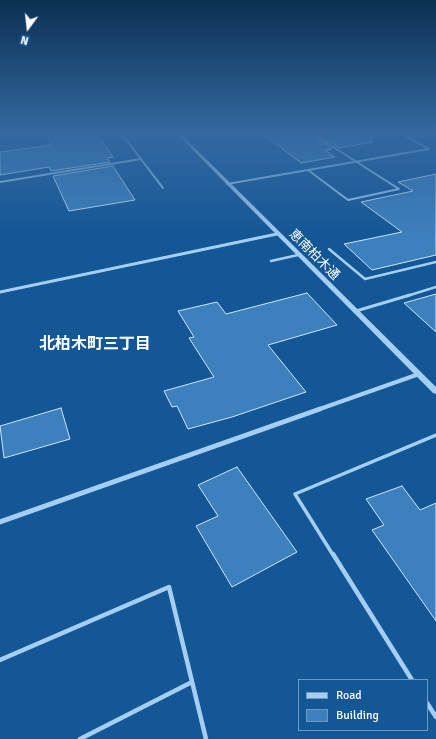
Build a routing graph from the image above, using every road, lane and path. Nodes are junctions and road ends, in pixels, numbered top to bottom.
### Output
1 (83, 168) edge
2 (148, 168) edge
3 (212, 168) edge
4 (317, 168) edge
5 (366, 168) edge
6 (308, 170) junction
7 (0, 182) edge
8 (227, 184) junction
9 (163, 188) dead end
10 (277, 234) junction
11 (329, 249) dead end
12 (298, 255) junction
13 (271, 261) dead end
14 (436, 262) edge
15 (436, 287) edge
16 (0, 292) edge
17 (354, 311) junction
18 (419, 374) junction
19 (436, 391) edge
20 (436, 435) edge
21 (0, 522) edge
22 (0, 660) edge
23 (411, 679) edge
24 (192, 682) junction
25 (428, 705) edge
26 (436, 717) edge
27 (80, 739) edge
28 (206, 739) edge

1 - 7 lane
2 - 9 lane
3 - 8 street, 恵南柏木通
4 - 6 lane
5 - 6 lane
6 - 8 lane
8 - 10 street, 恵南柏木通
10 - 12 street, 恵南柏木通
10 - 16 street
11 - 14 lane
12 - 13 lane
12 - 17 street, 恵南柏木通
15 - 17 lane
17 - 18 street, 恵南柏木通
18 - 19 street, 恵南柏木通
18 - 21 street
20 - 23 lane
22 - 24 lane
24 - 27 lane
24 - 28 lane
25 - 26 lane

